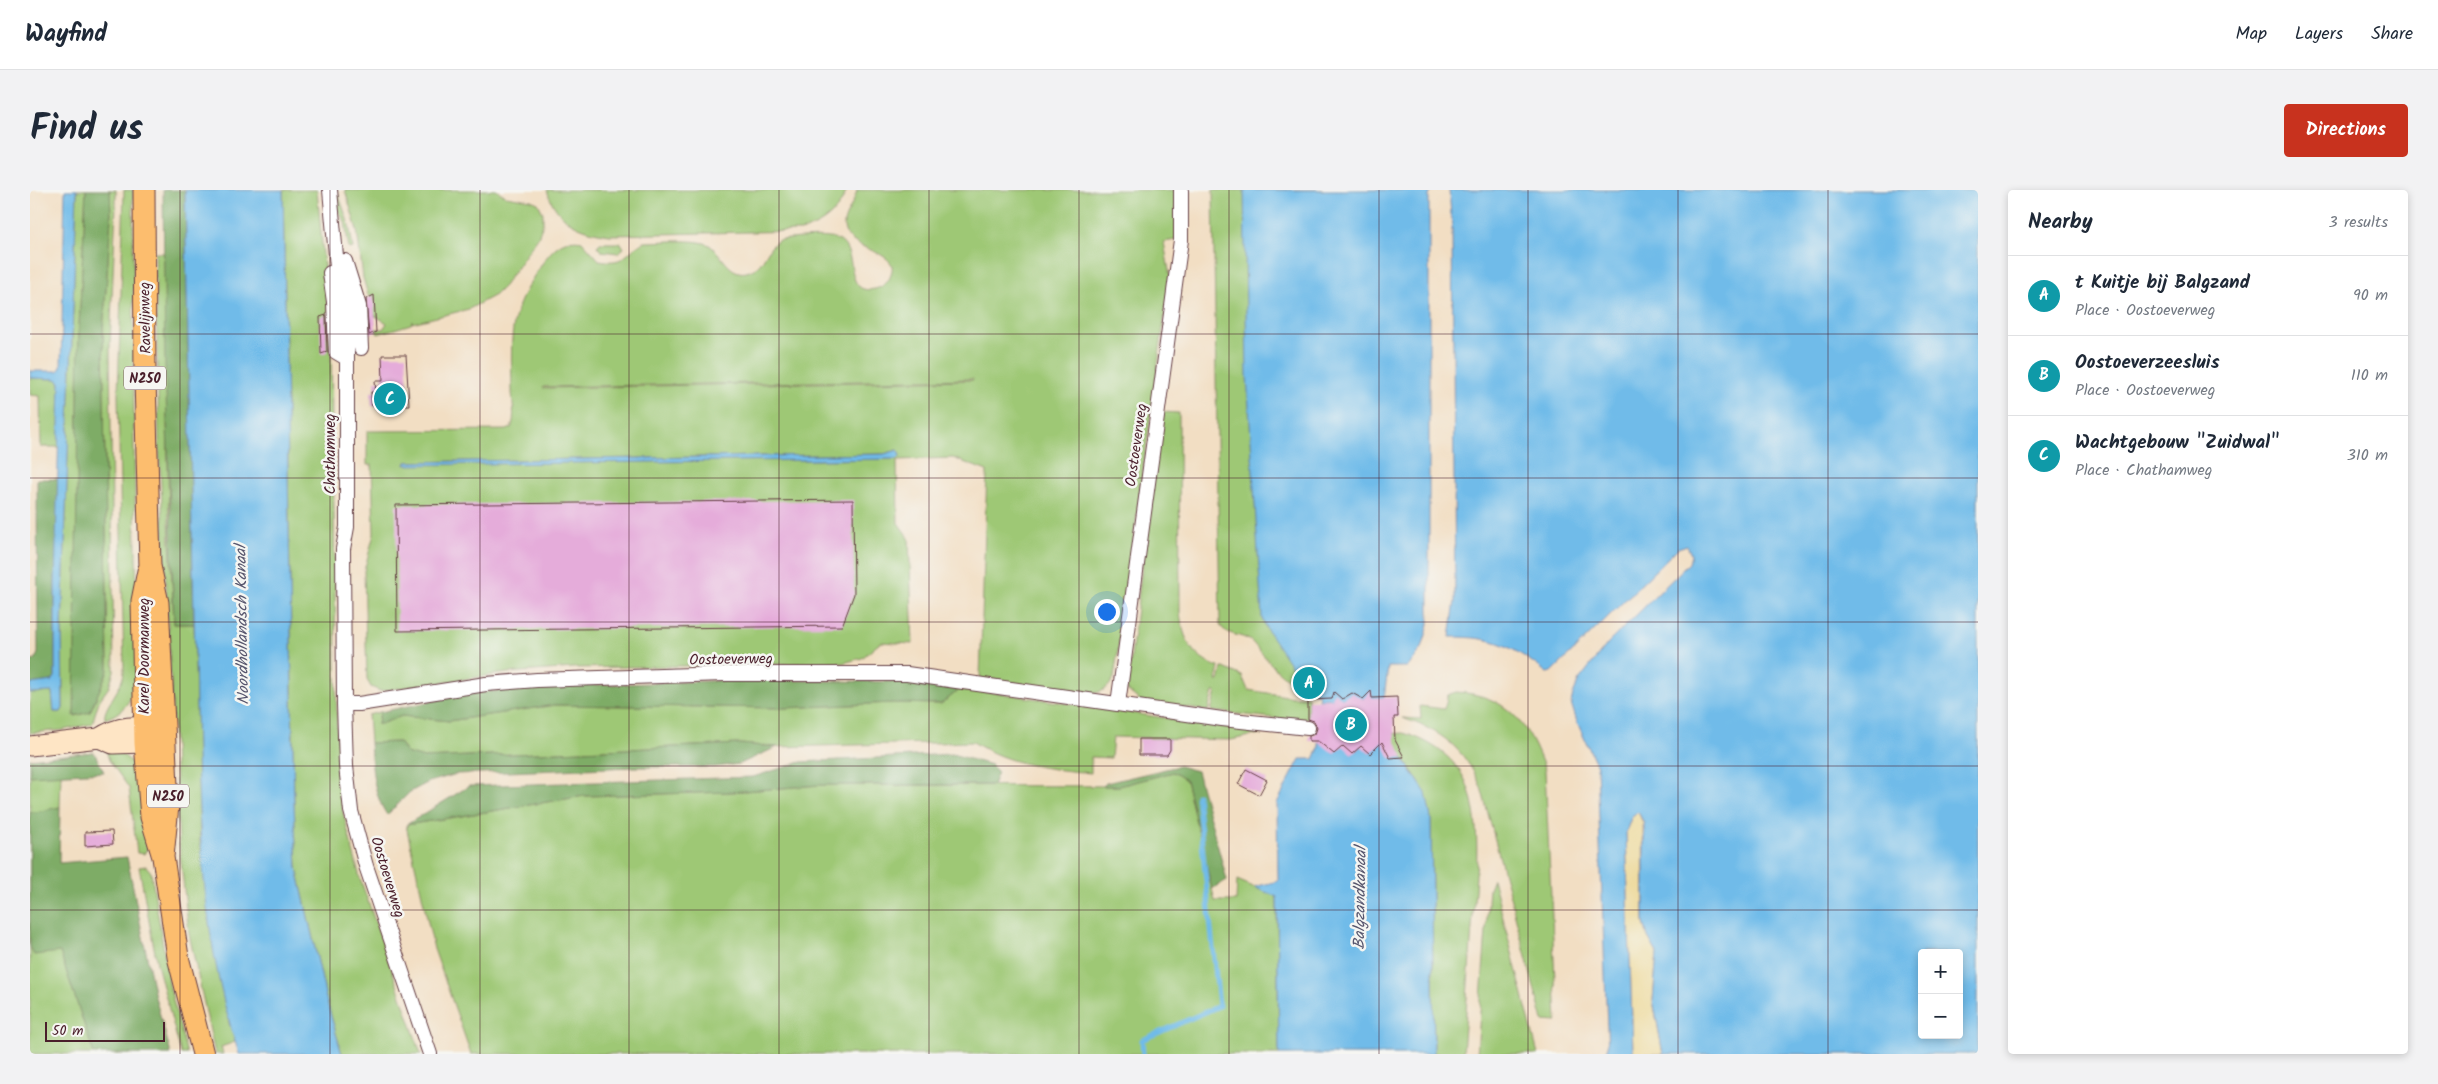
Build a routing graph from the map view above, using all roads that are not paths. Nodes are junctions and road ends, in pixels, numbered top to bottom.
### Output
1 (144, 190) edge
2 (323, 190) edge
3 (330, 190) edge
4 (1181, 190) edge
5 (332, 211) junction
6 (361, 348) dead end
7 (346, 358) junction
8 (342, 549) joint
9 (150, 566) junction
10 (344, 704) junction
11 (1118, 704) junction
12 (1308, 728) dead end
13 (164, 734) junction
14 (145, 735) junction
15 (30, 746) edge
16 (163, 857) junction
17 (203, 1054) edge
18 (430, 1054) edge

1 - 9 main road, Ravelijnweg / N250
2 - 7 street, Chathamweg
3 - 5 street, Chathamweg
4 - 11 street, Oostoeverweg
5 - 6 street, Chathamweg
5 - 7 street, Chathamweg
7 - 8 street, Chathamweg
8 - 10 street, Oostoeverweg
9 - 13 main road, Karel Doormanweg / N250
9 - 14 main road, Karel Doormanweg / N250
10 - 11 street, Oostoeverweg
10 - 18 street, Oostoeverweg
11 - 12 street, Oostoeverweg
13 - 14 street
13 - 16 main road, Karel Doormanweg / N250
14 - 15 street
14 - 16 main road, Karel Doormanweg / N250
16 - 17 main road, Karel Doormanweg / N250

